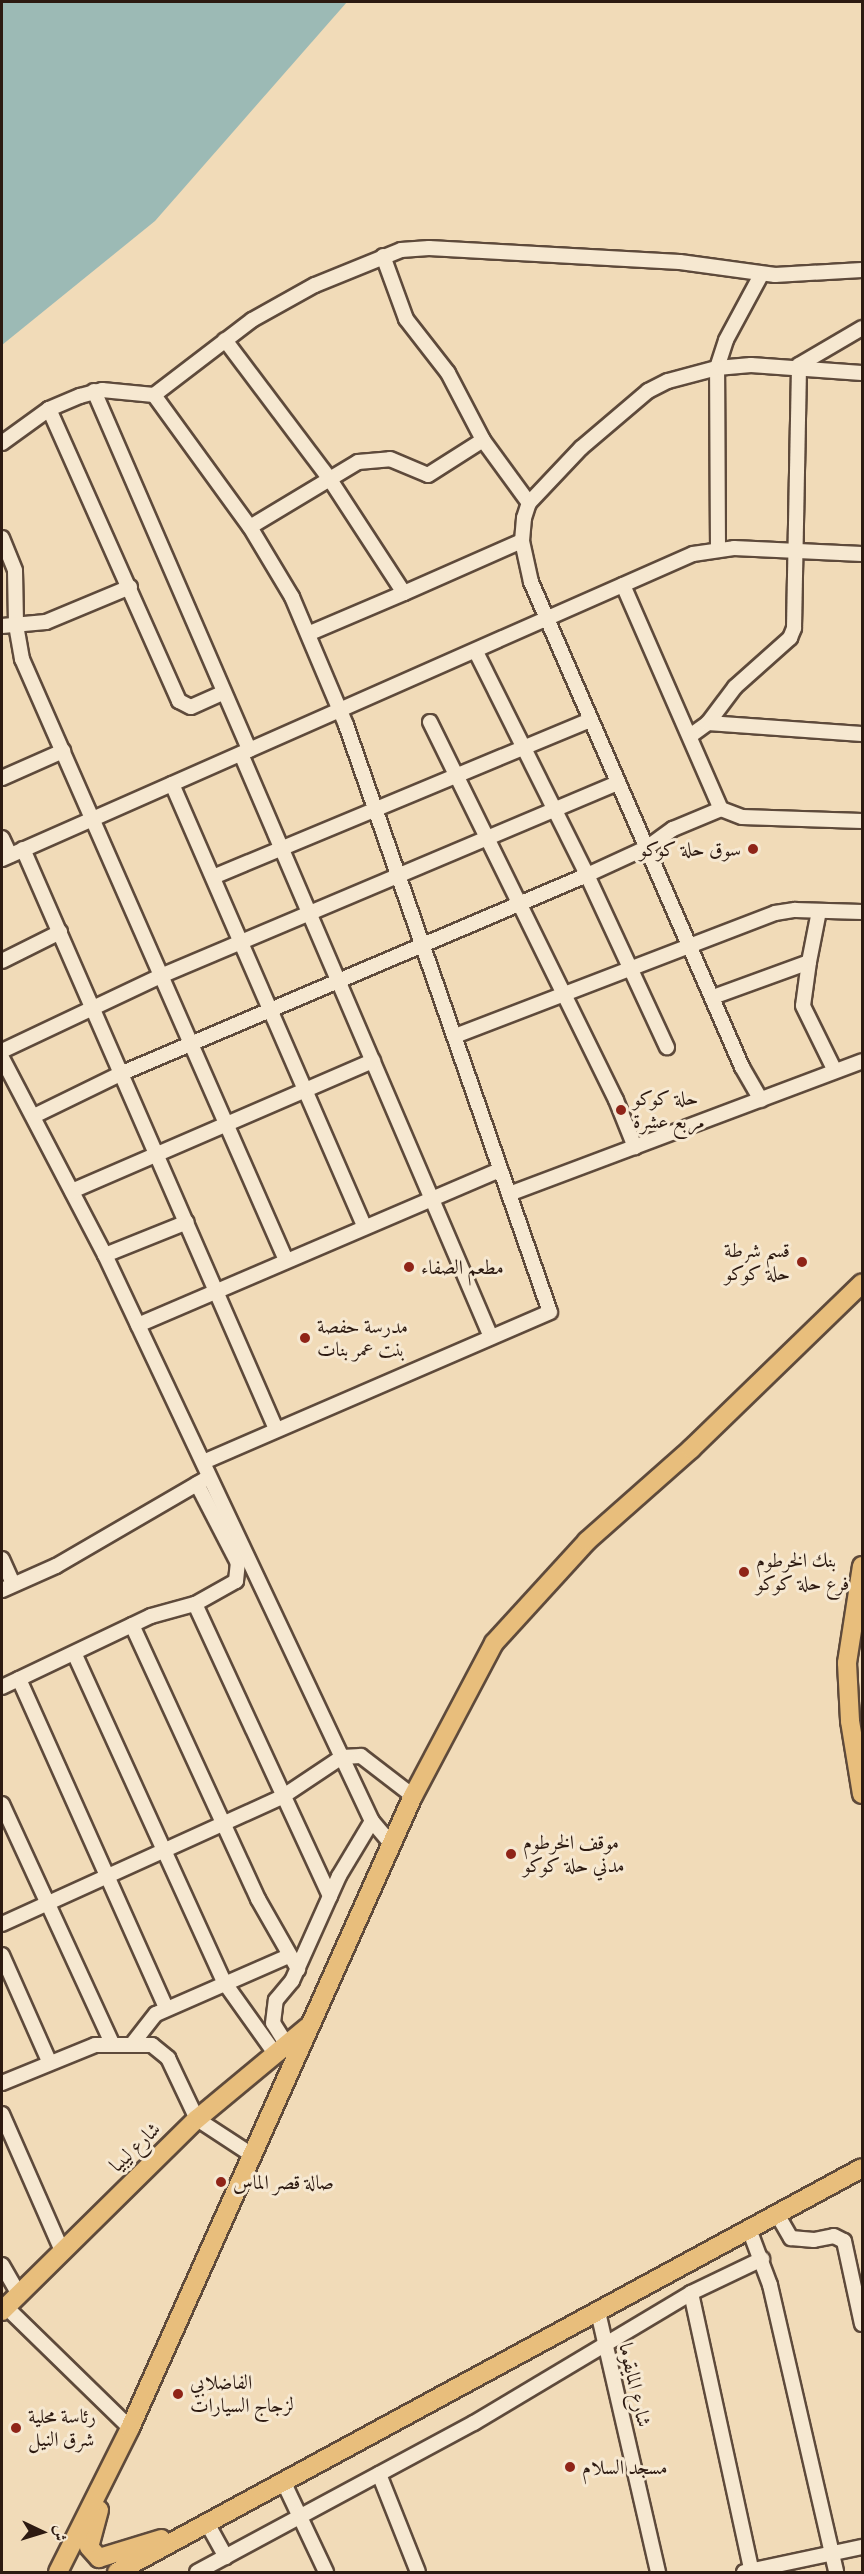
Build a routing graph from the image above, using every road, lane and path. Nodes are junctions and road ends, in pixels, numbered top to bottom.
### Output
1 (383, 256) junction
2 (862, 270) edge
3 (761, 275) junction
4 (862, 328) edge
5 (225, 340) junction
6 (799, 365) junction
7 (717, 368) junction
8 (862, 373) edge
9 (94, 391) junction
10 (154, 395) junction
11 (49, 409) junction
12 (483, 440) junction
13 (2, 443) edge
14 (329, 478) junction
15 (529, 503) junction
16 (249, 527) junction
17 (2, 538) edge
18 (522, 541) junction
19 (718, 548) junction
20 (798, 552) junction
21 (862, 554) edge
22 (623, 585) junction
23 (130, 587) junction
24 (404, 593) junction
25 (548, 618) junction
26 (8, 626) edge
27 (308, 634) junction
28 (476, 651) junction
29 (222, 693) junction
30 (340, 711) junction
31 (590, 720) junction
32 (430, 722) dead end
33 (708, 723) junction
34 (862, 734) edge
35 (690, 736) junction
36 (524, 747) junction
37 (63, 751) junction
38 (245, 752) junction
39 (458, 774) junction
40 (2, 778) edge
41 (618, 783) junction
42 (172, 784) junction
43 (375, 809) junction
44 (555, 809) junction
45 (721, 809) junction
46 (94, 818) junction
47 (862, 821) edge
48 (2, 838) edge
49 (488, 838) junction
50 (283, 848) junction
51 (648, 848) junction
52 (12, 854) edge
53 (587, 874) junction
54 (399, 876) junction
55 (213, 877) junction
56 (519, 904) junction
57 (819, 911) junction
58 (862, 912) edge
59 (311, 915) junction
60 (60, 932) junction
61 (241, 941) junction
62 (423, 944) junction
63 (689, 944) junction
64 (2, 961) edge
65 (809, 962) junction
66 (630, 967) junction
67 (163, 975) junction
68 (339, 979) junction
69 (564, 992) junction
70 (713, 997) junction
71 (95, 1010) junction
72 (272, 1011) junction
73 (455, 1036) junction
74 (193, 1044) junction
75 (667, 1047) dead end
76 (2, 1051) edge
77 (2, 1058) edge
78 (373, 1061) junction
79 (862, 1061) edge
80 (835, 1071) junction
81 (120, 1074) junction
82 (305, 1089) junction
83 (761, 1100) junction
84 (34, 1116) junction
85 (228, 1124) junction
86 (635, 1147) junction
87 (158, 1156) junction
88 (500, 1170) junction
89 (72, 1191) junction
90 (508, 1194) junction
91 (433, 1197) junction
92 (187, 1222) junction
93 (364, 1226) junction
94 (105, 1255) junction
95 (286, 1260) junction
96 (859, 1290) edge
97 (218, 1292) junction
98 (138, 1325) junction
99 (491, 1337) junction
100 (276, 1429) junction
101 (204, 1462) junction
102 (211, 1476) junction
103 (197, 1484) junction
104 (2, 1560) edge
105 (862, 1566) edge
106 (7, 1587) edge
107 (195, 1604) junction
108 (132, 1625) junction
109 (75, 1655) junction
110 (19, 1679) junction
111 (2, 1687) edge
112 (342, 1757) junction
113 (862, 1794) edge
114 (413, 1796) junction
115 (282, 1797) junction
116 (2, 1803) edge
117 (372, 1821) junction
118 (224, 1823) junction
119 (391, 1844) junction
120 (165, 1849) junction
121 (105, 1876) junction
122 (330, 1896) junction
123 (49, 1902) junction
124 (2, 1924) edge
125 (2, 1955) edge
126 (289, 1956) junction
127 (298, 1969) junction
128 (224, 1982) junction
129 (166, 2008) junction
130 (309, 2025) junction
131 (112, 2043) junction
132 (134, 2043) junction
133 (280, 2047) junction
134 (49, 2061) junction
135 (2, 2083) edge
136 (2, 2114) edge
137 (197, 2119) junction
138 (252, 2155) junction
139 (862, 2168) edge
140 (777, 2214) junction
141 (749, 2229) junction
142 (62, 2251) junction
143 (762, 2259) junction
144 (2, 2265) edge
145 (690, 2294) junction
146 (9, 2305) edge
147 (598, 2312) junction
148 (862, 2324) edge
149 (606, 2344) junction
150 (130, 2428) junction
151 (111, 2466) junction
152 (379, 2474) junction
153 (283, 2481) junction
154 (301, 2515) junction
155 (200, 2527) junction
156 (862, 2547) edge
157 (832, 2554) junction
158 (226, 2557) junction
159 (58, 2572) edge
160 (117, 2572) edge
161 (196, 2572) edge
162 (326, 2572) edge
163 (418, 2572) edge
164 (658, 2572) edge
165 (749, 2572) edge
166 (836, 2572) edge

1 - 3 street
1 - 5 street
1 - 12 street
2 - 3 street
3 - 7 street
4 - 6 street
5 - 10 street
5 - 14 street
6 - 7 street
6 - 8 street
6 - 20 street
7 - 15 street
7 - 19 street
9 - 10 street
9 - 11 street
9 - 29 street
10 - 16 street
11 - 13 street
11 - 23 street
12 - 14 street
12 - 15 street
14 - 16 street
14 - 24 street
15 - 18 street
16 - 27 street
17 - 26 street
18 - 24 street
18 - 25 street
19 - 20 street
19 - 22 street
20 - 21 street
20 - 33 street
22 - 25 street
22 - 35 street
23 - 26 street
23 - 29 street
24 - 27 street
25 - 28 street
25 - 31 street
26 - 37 street
27 - 30 street
28 - 30 street
28 - 36 street
29 - 38 street
30 - 38 street
30 - 43 street
31 - 36 street
31 - 41 street
32 - 39 street
33 - 34 street
33 - 35 street
35 - 45 street
36 - 39 street
36 - 44 street
37 - 40 street
37 - 46 street
38 - 42 street
38 - 50 street
39 - 43 street
39 - 49 street
41 - 44 street
41 - 51 street
42 - 46 street
42 - 55 street
43 - 50 street
43 - 54 street
44 - 49 street
44 - 53 street
45 - 47 street
45 - 51 street
46 - 52 street
46 - 67 street
48 - 52 street
49 - 54 street
49 - 56 street
50 - 55 street
50 - 59 street
51 - 53 street
51 - 63 street
52 - 60 street
53 - 56 street
53 - 66 street
54 - 59 street
54 - 62 street
55 - 61 street
56 - 62 street
56 - 69 street
57 - 58 street
57 - 63 street
57 - 65 street
59 - 61 street
59 - 68 street
60 - 64 street
60 - 71 street
61 - 67 street
61 - 72 street
62 - 68 street
62 - 73 street
63 - 66 street
63 - 70 street
65 - 70 street
65 - 80 street
66 - 69 street
66 - 75 street
67 - 71 street
67 - 74 street
68 - 72 street
68 - 78 street
69 - 73 street
69 - 86 street
70 - 83 street
71 - 76 street
71 - 81 street
72 - 74 street
72 - 82 street
73 - 88 street
74 - 81 street
74 - 85 street
77 - 84 street
78 - 82 street
78 - 91 street
79 - 80 street
80 - 83 street
81 - 84 street
81 - 87 street
82 - 85 street
82 - 93 street
83 - 86 street
84 - 89 street
85 - 87 street
85 - 95 street
86 - 90 street
87 - 89 street
87 - 92 street
88 - 90 street
88 - 91 street
89 - 94 street
90 - 99 street
91 - 93 street
91 - 99 street
92 - 94 street
92 - 97 street
93 - 95 street
94 - 98 street
95 - 97 street
96 - 114 main road
97 - 98 street
97 - 100 street
98 - 101 street
99 - 100 street
100 - 101 street
101 - 102 street
102 - 103 street
102 - 112 street
103 - 106 street
103 - 107 street
104 - 106 street
105 - 113 main road
107 - 108 street
107 - 115 street
108 - 109 street
108 - 118 street
109 - 110 street
109 - 120 street
110 - 111 street
110 - 121 street
112 - 114 street
112 - 115 street
112 - 117 street
114 - 119 main road
115 - 118 street
115 - 122 street
116 - 123 street
117 - 119 street
117 - 122 street
118 - 120 street
118 - 126 street
119 - 130 main road
120 - 121 street
120 - 128 street
121 - 123 street
121 - 129 street
122 - 127 street
123 - 124 street
123 - 131 street
125 - 134 street
126 - 127 street
126 - 128 street
127 - 133 street
128 - 129 street
128 - 133 street
129 - 132 street
130 - 133 main road, شارع ليبيا
130 - 138 main road
131 - 132 street
131 - 134 street
132 - 137 street
133 - 137 main road, شارع ليبيا
134 - 135 street
136 - 142 street
137 - 138 street
137 - 142 main road, شارع ليبيا
138 - 150 main road
139 - 140 main road
140 - 141 main road
140 - 148 street
141 - 143 street
141 - 147 main road
142 - 146 main road, شارع ليبيا
143 - 145 street
143 - 157 street
144 - 146 street
145 - 149 street
145 - 165 street
146 - 150 street
147 - 149 street, شارع المايقوما
147 - 153 main road
149 - 152 street
149 - 164 street, شارع المايقوما
150 - 151 main road
151 - 155 main road
151 - 159 main road
152 - 154 street
152 - 163 street
153 - 154 street
153 - 155 main road
154 - 158 street
154 - 162 street
155 - 158 street
155 - 160 main road
156 - 157 street
157 - 165 street
157 - 166 street
158 - 161 street

